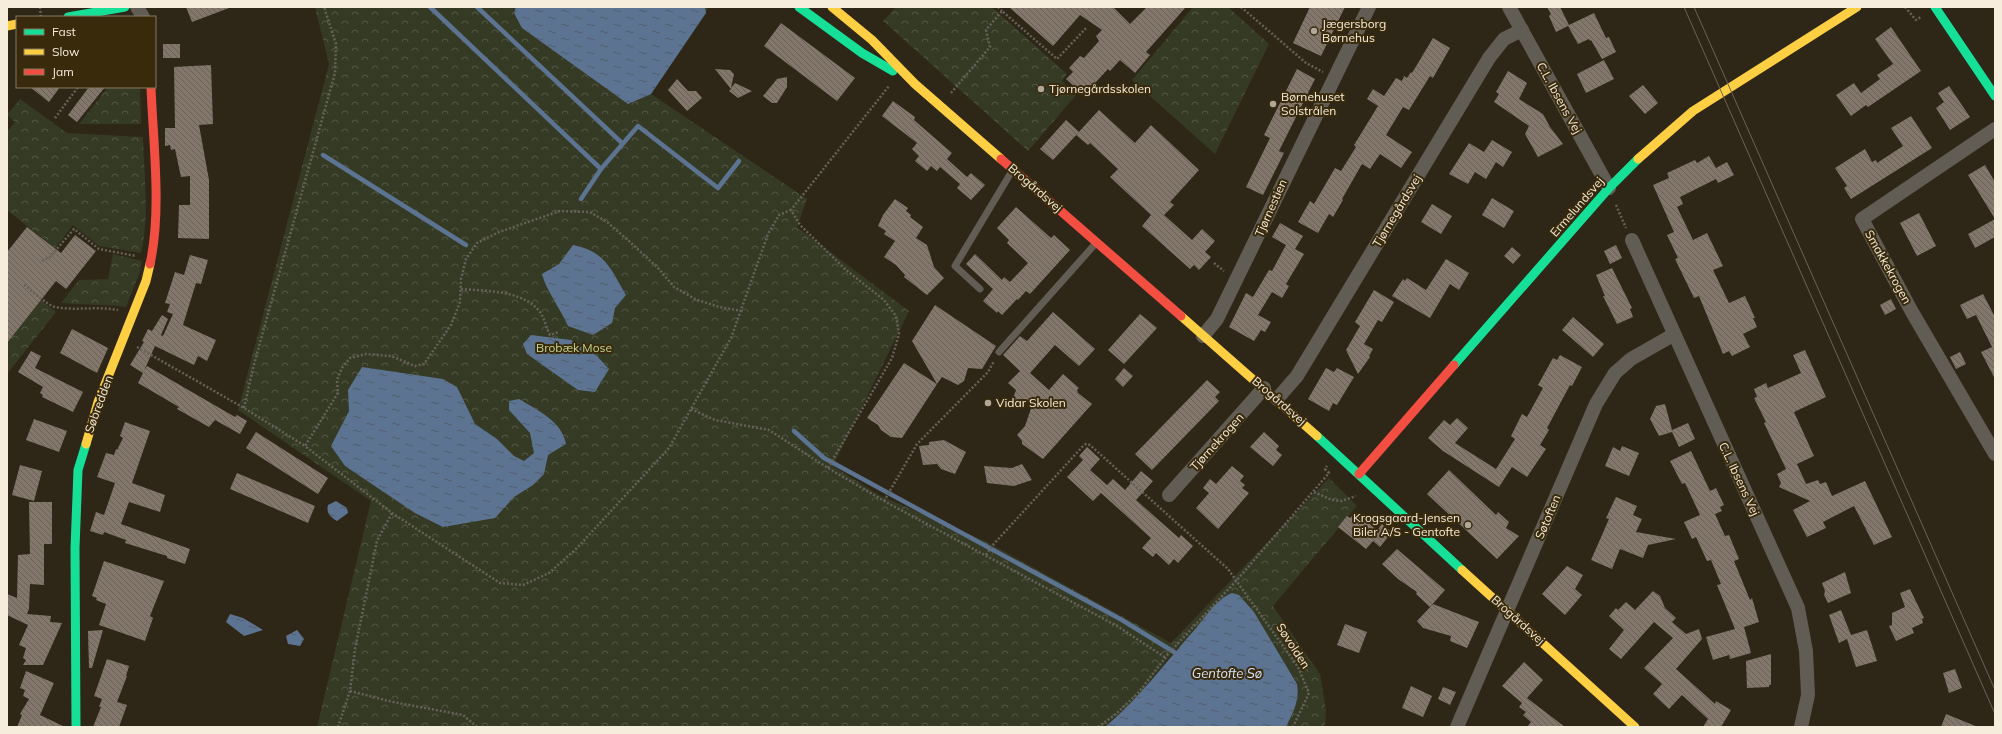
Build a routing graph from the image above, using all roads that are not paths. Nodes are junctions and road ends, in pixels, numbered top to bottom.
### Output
1 (125, 7) edge
2 (137, 7) edge
3 (799, 7) edge
4 (1369, 7) edge
5 (1509, 7) edge
6 (1857, 7) edge
7 (1935, 7) edge
8 (840, 11) edge
9 (74, 16) edge
10 (142, 16) edge
11 (830, 30) junction
12 (1522, 30) junction
13 (915, 84) junction
14 (151, 88) edge
15 (1995, 96) edge
16 (1995, 129) edge
17 (1013, 170) junction
18 (1609, 188) junction
19 (1632, 240) road end
20 (1096, 242) junction
21 (980, 289) dead end
22 (1673, 335) junction
23 (1203, 336) junction
24 (999, 352) road end
25 (1264, 388) junction
26 (1277, 399) junction
27 (1995, 454) edge
28 (1359, 474) junction
29 (1169, 495) dead end
30 (1508, 612) junction
31 (76, 727) edge
32 (1457, 727) edge
33 (1635, 727) edge
34 (1801, 727) edge

1 - 9 street
2 - 10 street
3 - 11 street, Brogårdsvej
4 - 23 street, Tjørnestien
5 - 12 street, C.L. Ibsens Vej
6 - 18 street, Ermelundsvej
7 - 15 street
8 - 11 street, Brogårdsvej
8 - 13 street, Brogårdsvej
11 - 13 street, Brogårdsvej
12 - 18 street, C.L. Ibsens Vej
12 - 26 street, Tjørnegårdsvej
13 - 17 street, Brogårdsvej
14 - 31 street, Søbredden
16 - 27 street, Smakkekrogen
17 - 20 street, Brogårdsvej
17 - 21 lane
18 - 28 street, Ermelundsvej
19 - 22 street, C.L. Ibsens Vej
20 - 23 street, Brogårdsvej
20 - 24 lane
22 - 30 street, Søtoften
22 - 34 street, C.L. Ibsens Vej
23 - 25 street, Brogårdsvej
25 - 26 street, Brogårdsvej
25 - 29 street, Tjørnekrogen
26 - 28 street, Brogårdsvej
28 - 30 street, Brogårdsvej
30 - 32 street, Søtoften
30 - 33 street, Brogårdsvej

